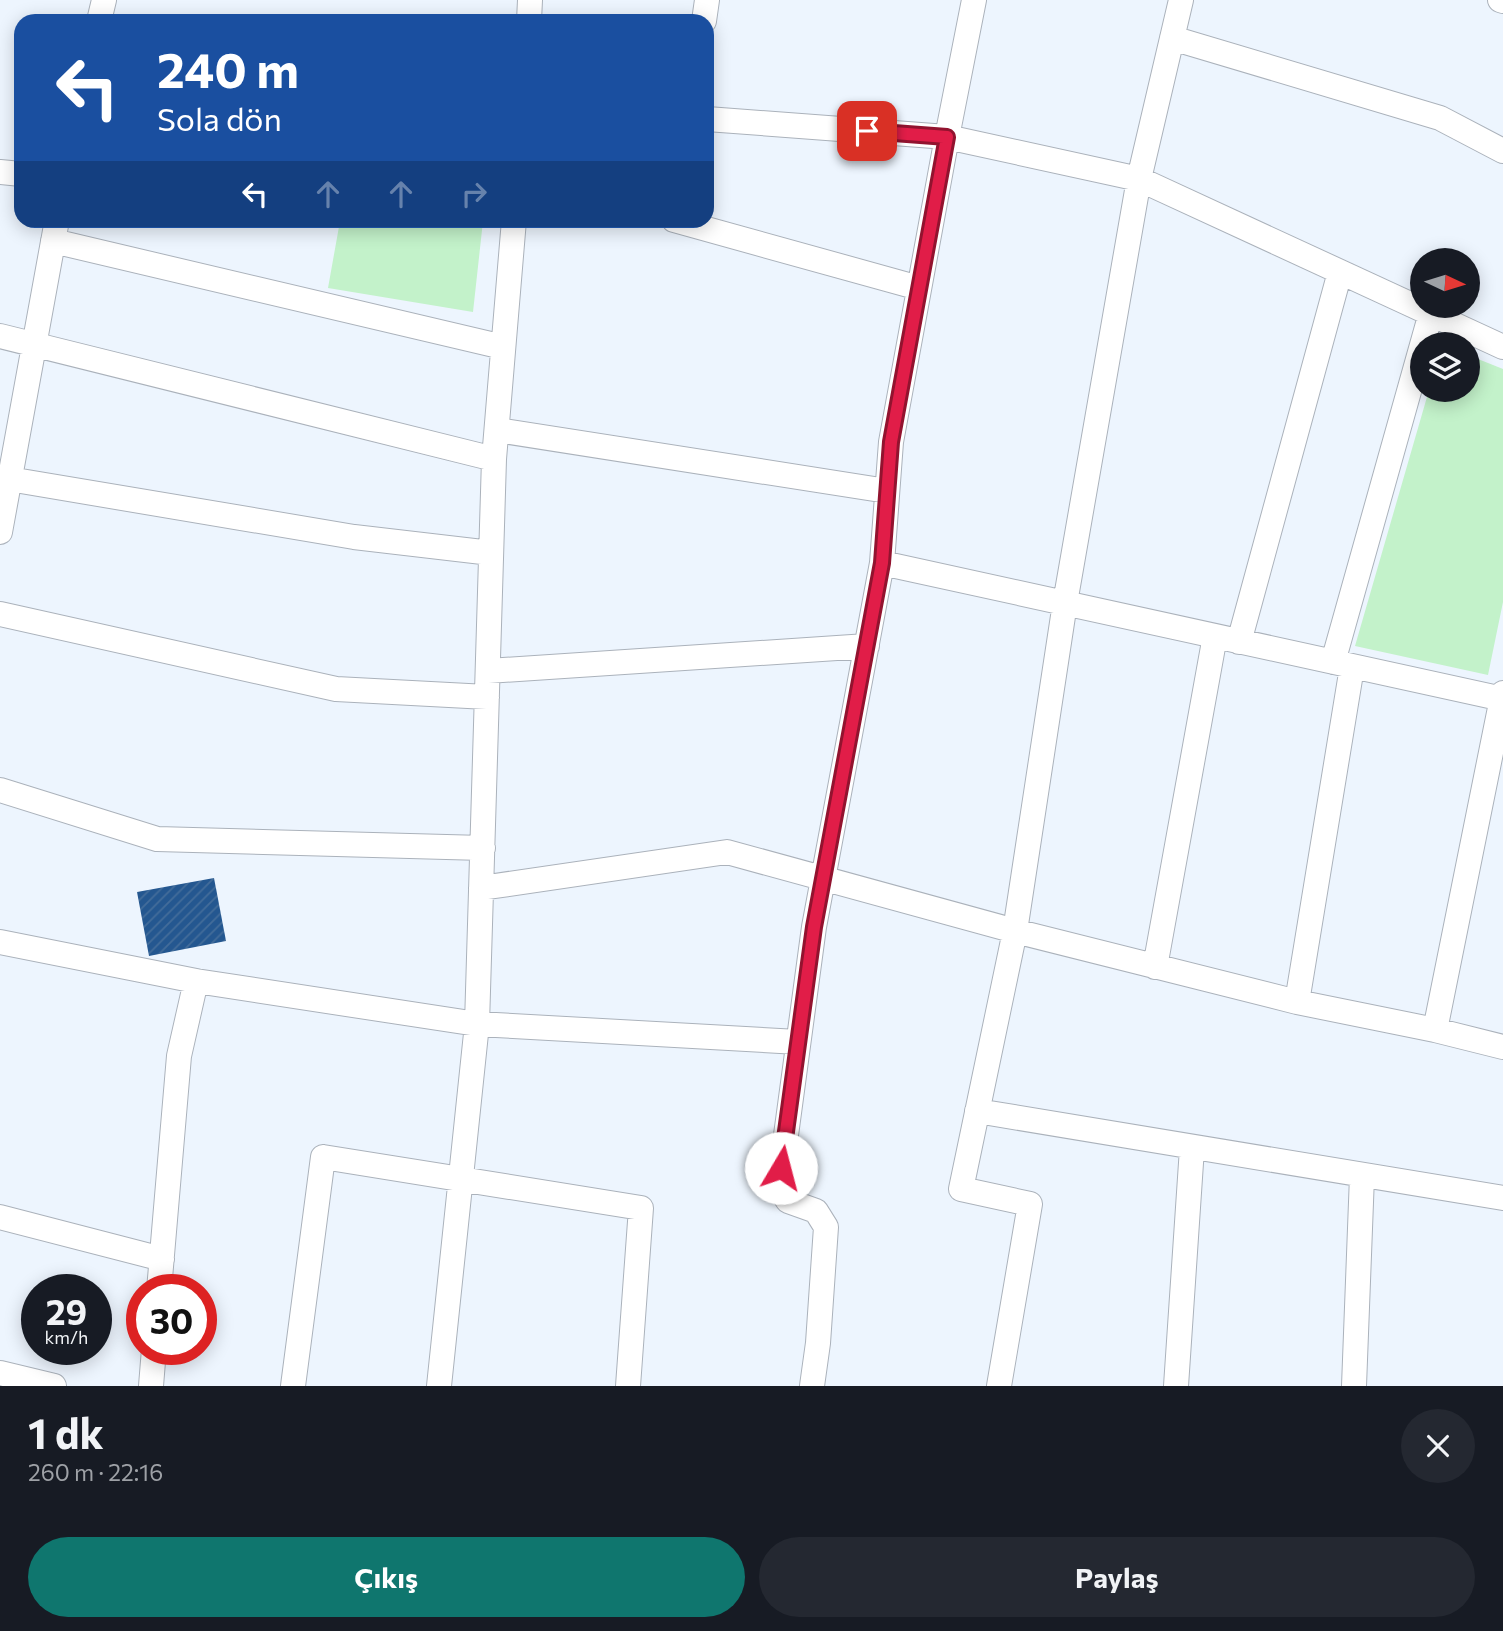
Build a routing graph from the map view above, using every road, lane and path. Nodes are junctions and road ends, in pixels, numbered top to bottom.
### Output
1 (974, 0) edge
2 (1181, 0) edge
3 (1172, 38) junction
4 (714, 120) edge
5 (947, 137) junction
6 (1503, 151) edge
7 (1139, 179) junction
8 (512, 228) edge
9 (703, 228) edge
10 (55, 231) edge
11 (1340, 272) junction
12 (919, 288) junction
13 (1410, 304) edge
14 (1430, 318) edge
15 (1442, 318) edge
16 (0, 336) edge
17 (33, 345) junction
18 (503, 347) junction
19 (1503, 347) edge
20 (496, 430) junction
21 (495, 458) junction
22 (7, 467) edge
23 (887, 491) junction
24 (0, 532) edge
25 (491, 553) junction
26 (882, 563) junction
27 (1065, 603) junction
28 (0, 614) edge
29 (1227, 639) junction
30 (867, 646) junction
31 (1343, 664) junction
32 (488, 671) junction
33 (487, 697) junction
34 (1503, 697) edge
35 (0, 790) edge
36 (483, 848) junction
37 (824, 877) junction
38 (481, 888) junction
39 (1016, 931) junction
40 (0, 942) edge
41 (1155, 967) junction
42 (196, 981) junction
43 (1297, 1002) junction
44 (477, 1024) junction
45 (1435, 1030) junction
46 (798, 1042) junction
47 (1503, 1047) edge
48 (977, 1111) junction
49 (1192, 1148) junction
50 (1362, 1176) junction
51 (461, 1180) junction
52 (1503, 1198) edge
53 (0, 1217) edge
54 (162, 1259) junction
55 (161, 1274) edge
56 (153, 1365) edge
57 (0, 1373) edge
58 (54, 1386) edge
59 (151, 1386) edge
60 (293, 1386) edge
61 (439, 1386) edge
62 (628, 1386) edge
63 (812, 1386) edge
64 (999, 1386) edge
65 (1176, 1386) edge
66 (1354, 1386) edge

1 - 5 street
2 - 3 street
3 - 6 street
3 - 7 street
4 - 5 street
5 - 7 street
5 - 12 street
7 - 11 street
7 - 27 street
8 - 18 street
9 - 12 street
10 - 17 street
10 - 18 street
11 - 13 street
11 - 29 street
12 - 23 street
14 - 31 street
15 - 19 street
16 - 17 street
17 - 21 street
17 - 22 street
18 - 20 street
20 - 21 street
20 - 23 street
21 - 25 street
22 - 24 street
22 - 25 street
23 - 26 street
25 - 32 street
26 - 27 street
26 - 30 street
27 - 29 street
27 - 39 street
28 - 33 street
29 - 31 street
29 - 41 street
30 - 32 street
30 - 37 street
31 - 34 street
31 - 43 street
32 - 33 street
33 - 36 street
34 - 45 street
35 - 36 street
36 - 38 street
37 - 38 street
37 - 39 street
37 - 46 street
38 - 44 street
39 - 41 street
39 - 48 street
40 - 42 street
41 - 43 street
42 - 44 street
42 - 54 street
43 - 45 street
44 - 46 street
44 - 51 street
45 - 47 street
46 - 63 street
48 - 49 street
48 - 64 street
49 - 50 street
49 - 65 street
50 - 52 street
50 - 66 street
51 - 60 street
51 - 61 street
51 - 62 street
53 - 54 street
54 - 55 street
56 - 59 street
57 - 58 street

